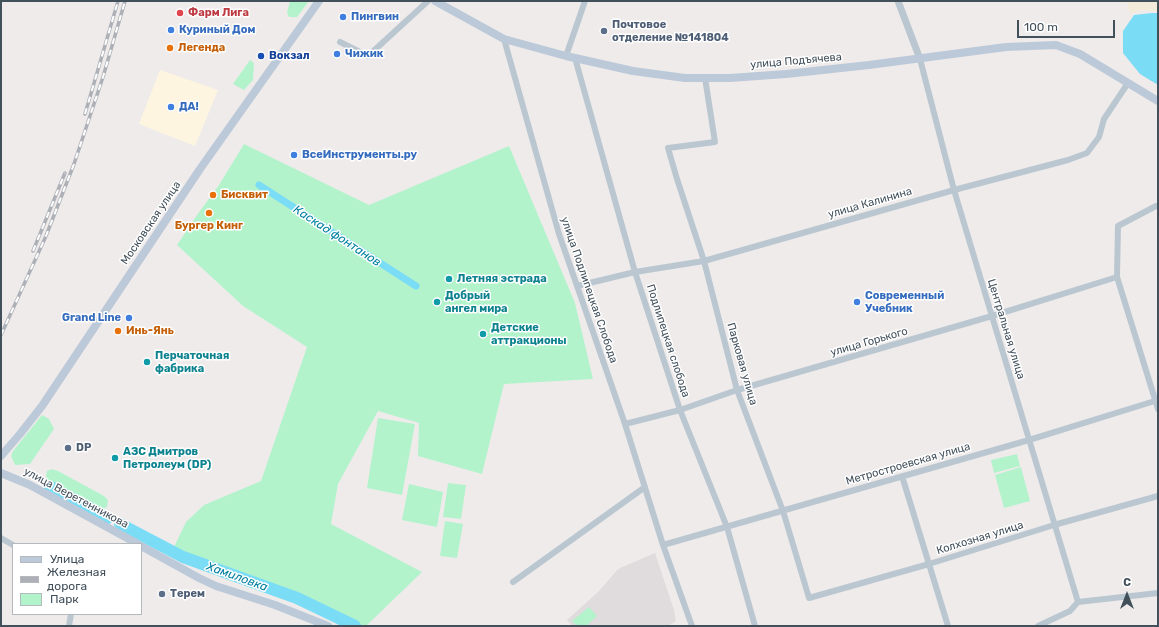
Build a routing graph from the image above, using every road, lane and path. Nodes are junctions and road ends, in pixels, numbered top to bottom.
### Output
1 (318, 1) edge
2 (428, 1) edge
3 (435, 1) edge
4 (586, 1) edge
5 (898, 1) edge
6 (504, 39) junction
7 (340, 42) dead end
8 (566, 56) junction
9 (575, 58) junction
10 (920, 59) junction
11 (705, 78) junction
12 (1128, 83) junction
13 (1158, 101) edge
14 (954, 190) junction
15 (1156, 206) dead end
16 (704, 260) junction
17 (635, 272) junction
18 (1117, 277) junction
19 (577, 286) junction
20 (992, 316) junction
21 (737, 390) junction
22 (1157, 400) edge
23 (1158, 409) edge
24 (680, 410) junction
25 (625, 424) junction
26 (1030, 440) junction
27 (1, 456) edge
28 (2, 473) edge
29 (902, 476) junction
30 (645, 487) junction
31 (1158, 496) edge
32 (783, 511) junction
33 (1054, 525) junction
34 (727, 526) junction
35 (1, 538) edge
36 (136, 543) edge
37 (12, 544) edge
38 (663, 545) junction
39 (142, 547) edge
40 (929, 564) junction
41 (512, 582) dead end
42 (1158, 593) edge
43 (809, 598) joint
44 (1078, 602) junction
45 (71, 615) edge
46 (69, 626) edge
47 (328, 626) edge
48 (692, 626) edge
49 (755, 626) edge
50 (948, 626) edge
51 (1038, 626) edge

1 - 27 main road, Московская улица
2 - 7 street
3 - 6 main road, улица Подъячева
4 - 8 street
5 - 10 street
6 - 8 main road, улица Подъячева
6 - 19 street, улица Подлипецкая Слобода
8 - 9 main road, улица Подъячева
9 - 11 main road, улица Подъячева
9 - 17 street, Подлипецкая слобода
10 - 11 main road, улица Подъячева
10 - 12 main road, улица Подъячева
10 - 14 street, Центральная улица
11 - 16 street, Парковая улица
12 - 13 main road, улица Подъячева
12 - 14 street, улица Калинина
14 - 16 street, улица Калинина
14 - 20 street, Центральная улица
15 - 18 street
16 - 17 street, улица Калинина
16 - 21 street, Парковая улица
17 - 19 street, улица Калинина
17 - 24 street, Подлипецкая слобода
18 - 20 street, улица Горького
18 - 22 street
19 - 25 street, улица Подлипецкая Слобода
20 - 21 street, улица Горького
20 - 26 street, Центральная улица
21 - 24 street, улица Горького
21 - 32 street, Парковая улица
22 - 23 street
22 - 26 street, Метростроевская улица
24 - 25 street, улица Горького
24 - 34 street, Подлипецкая слобода
25 - 30 street, улица Подлипецкая Слобода
26 - 29 street, Метростроевская улица
26 - 33 street, Центральная улица
28 - 36 main road, улица Веретенникова
29 - 32 street, Метростроевская улица
29 - 40 street
30 - 38 street, улица Подлипецкая Слобода
30 - 41 street
31 - 33 street, Колхозная улица
32 - 34 street, Метростроевская улица
32 - 43 street, Парковая улица
33 - 40 street, Колхозная улица
33 - 44 street, Центральная улица
34 - 38 street, Метростроевская улица
34 - 49 street, Подлипецкая слобода
35 - 37 street
38 - 48 street, улица Подлипецкая Слобода
39 - 47 main road
40 - 43 street, Колхозная улица
40 - 50 street
42 - 44 street
44 - 51 street
45 - 46 street

